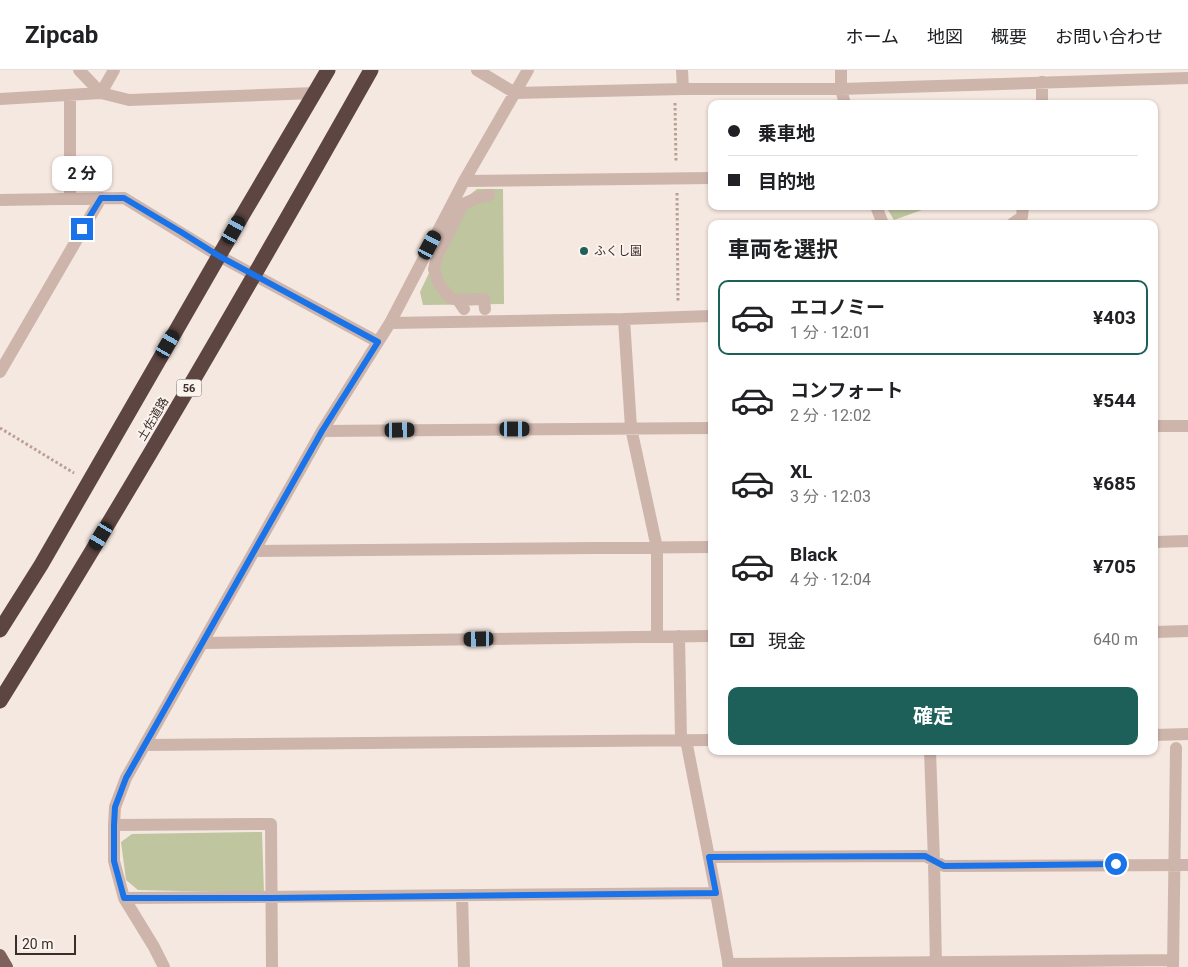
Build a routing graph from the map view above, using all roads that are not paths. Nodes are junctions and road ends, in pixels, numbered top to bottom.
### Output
1 (79, 70) edge
2 (114, 70) edge
3 (328, 70) edge
4 (371, 70) edge
5 (477, 70) edge
6 (528, 70) edge
7 (682, 70) edge
8 (841, 70) edge
9 (1048, 78) edge
10 (1188, 78) edge
11 (841, 89) junction
12 (679, 90) junction
13 (101, 93) junction
14 (315, 93) junction
15 (515, 93) junction
16 (70, 95) junction
17 (0, 99) edge
18 (844, 100) edge
19 (1043, 100) edge
20 (708, 178) edge
21 (464, 181) junction
22 (489, 195) dead end
23 (101, 198) junction
24 (70, 199) junction
25 (0, 200) edge
26 (219, 256) junction
27 (255, 276) junction
28 (485, 309) dead end
29 (708, 316) edge
30 (624, 319) junction
31 (390, 323) junction
32 (378, 342) junction
33 (0, 371) edge
34 (1158, 426) edge
35 (1188, 426) edge
36 (631, 428) junction
37 (708, 428) edge
38 (322, 431) junction
39 (1188, 541) edge
40 (1158, 542) edge
41 (708, 547) edge
42 (657, 548) junction
43 (254, 551) junction
44 (0, 630) edge
45 (1188, 631) edge
46 (1158, 632) edge
47 (679, 636) junction
48 (708, 636) edge
49 (657, 637) junction
50 (203, 643) junction
51 (0, 701) edge
52 (1188, 734) edge
53 (1158, 735) edge
54 (684, 740) junction
55 (708, 740) edge
56 (146, 745) junction
57 (1176, 748) dead end
58 (930, 755) edge
59 (114, 825) junction
60 (709, 857) junction
61 (934, 861) junction
62 (1174, 864) junction
63 (1188, 865) edge
64 (716, 893) junction
65 (462, 895) junction
66 (124, 898) junction
67 (271, 898) junction
68 (0, 955) edge
69 (1173, 963) edge
70 (936, 965) edge
71 (729, 966) edge
72 (7, 967) edge
73 (164, 967) edge
74 (272, 967) edge
75 (464, 967) edge

1 - 13 street
2 - 13 street
3 - 14 highway, 土佐道路
4 - 27 highway, 土佐道路 / 56
5 - 15 street
6 - 15 street
7 - 12 street
8 - 11 street
9 - 10 street
9 - 11 street
9 - 19 street
11 - 12 street
11 - 18 street
12 - 15 street
13 - 14 street
13 - 16 street
14 - 26 highway, 土佐道路
15 - 21 street
16 - 17 street
16 - 24 street
20 - 21 street
21 - 31 street
22 - 28 street
23 - 24 street
23 - 26 street
23 - 33 street
24 - 25 street
26 - 27 street
26 - 44 highway, 土佐道路
27 - 32 street
27 - 51 highway, 土佐道路 / 56
29 - 30 street
30 - 31 street
30 - 36 street
31 - 32 street
32 - 38 street
34 - 35 street
36 - 37 street
36 - 38 street
36 - 42 street
38 - 43 street
39 - 40 street
41 - 42 street
42 - 43 street
42 - 49 street
43 - 50 street
45 - 46 street
47 - 48 street
47 - 49 street
47 - 54 street
49 - 50 street
50 - 56 street
52 - 53 street
54 - 55 street
54 - 56 street
54 - 60 street
56 - 59 street
57 - 62 street
58 - 61 street
59 - 66 street
59 - 67 street
60 - 61 street
60 - 64 street
61 - 62 street
61 - 70 street
62 - 63 street
62 - 69 street
64 - 65 street
64 - 71 street
65 - 67 street
65 - 75 street
66 - 67 street
66 - 73 street
67 - 74 street
68 - 72 main road
69 - 70 street
70 - 71 street

